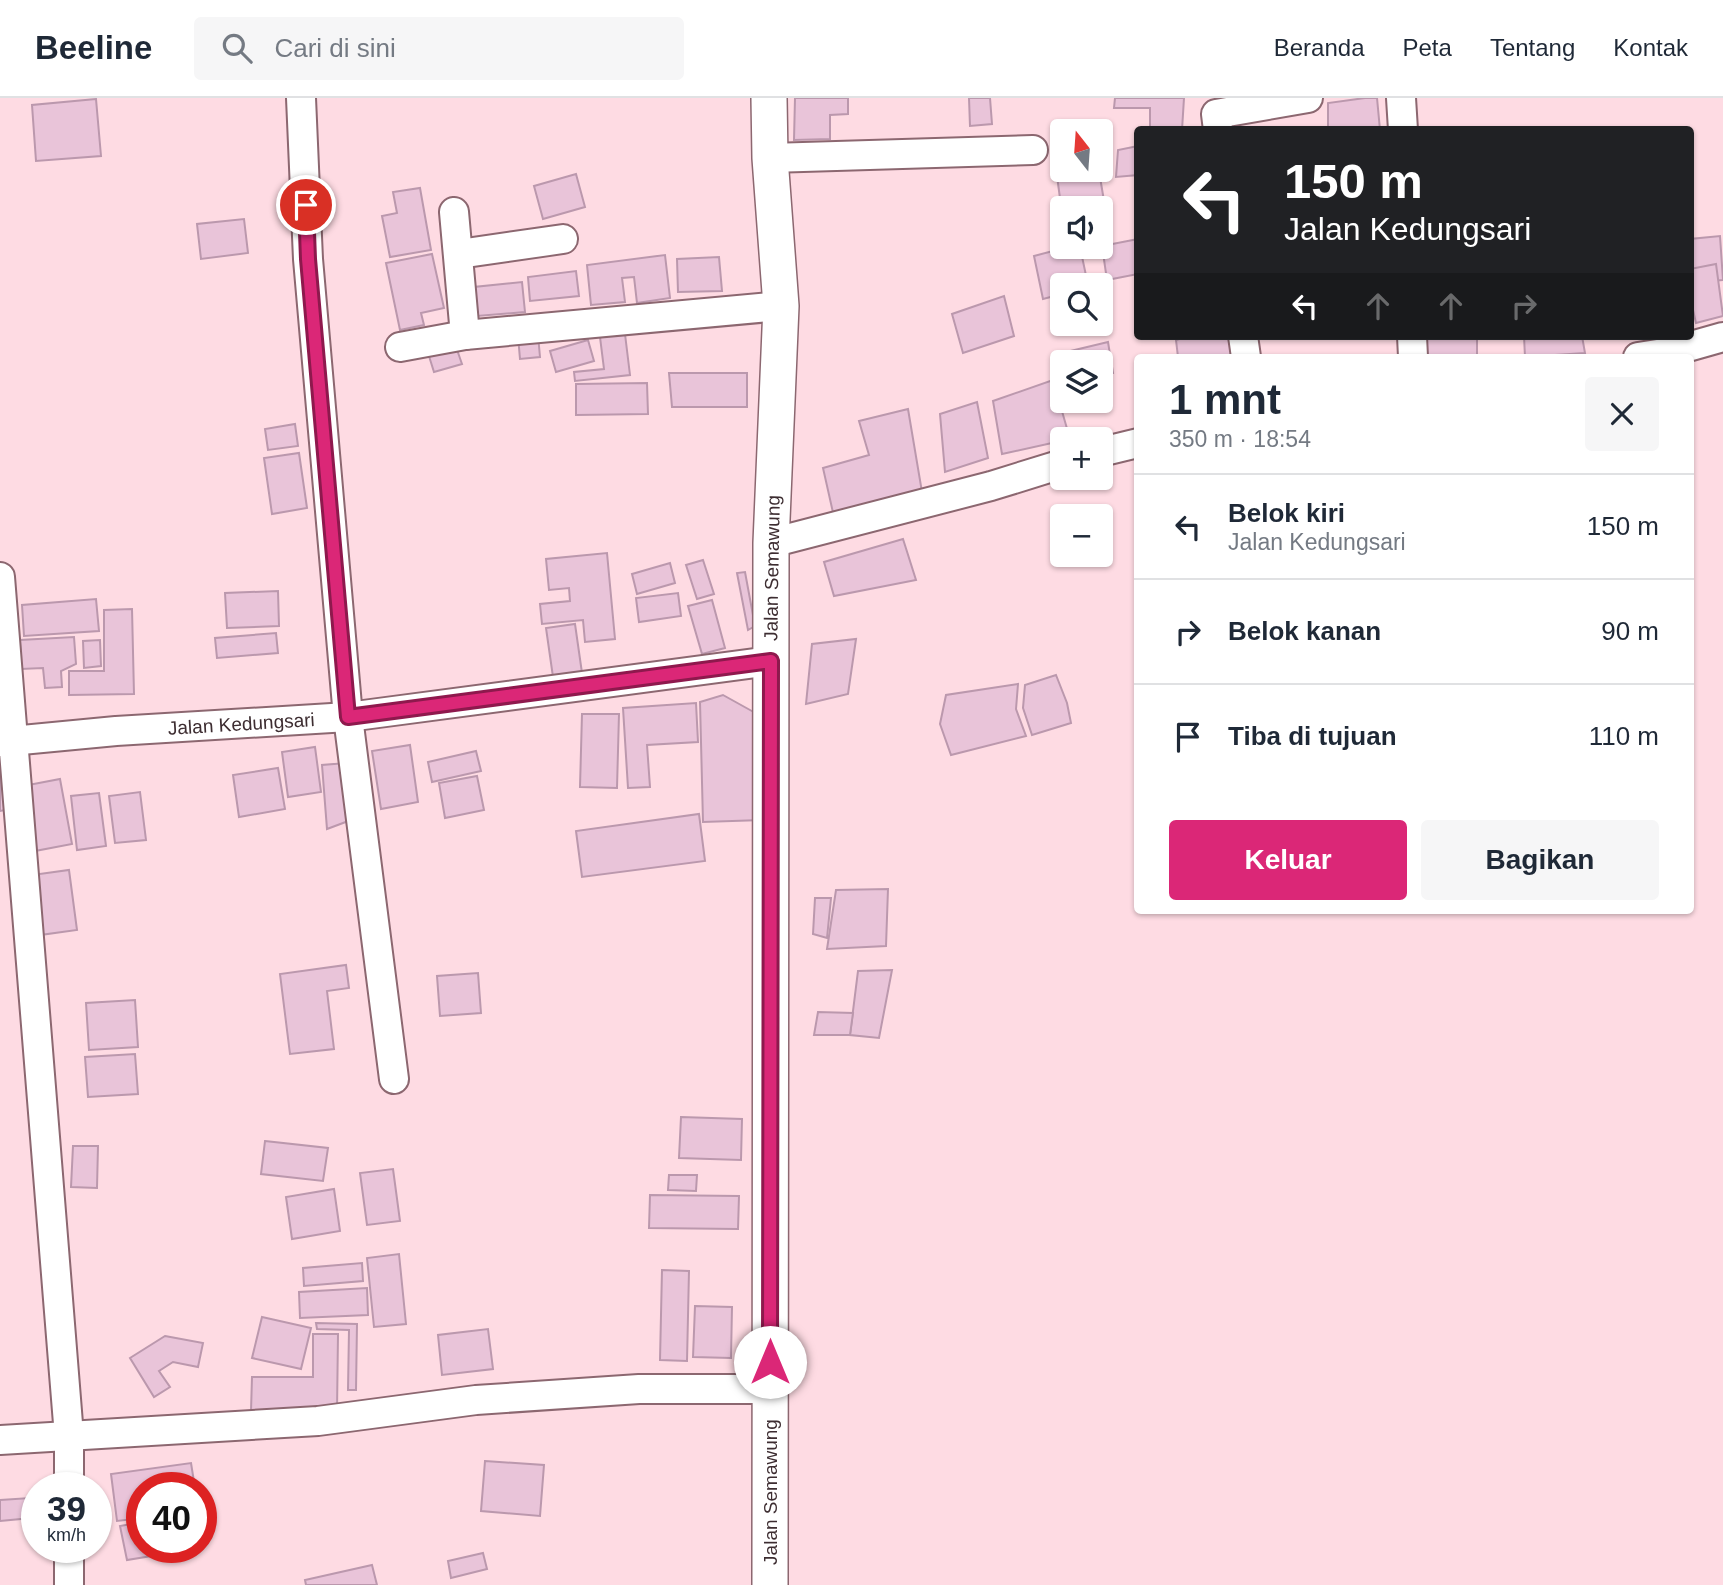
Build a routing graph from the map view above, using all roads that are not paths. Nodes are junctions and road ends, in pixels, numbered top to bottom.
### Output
1 (300, 98) edge
2 (769, 98) edge
3 (1308, 98) edge
4 (1401, 98) edge
5 (1216, 114) edge
6 (1403, 126) edge
7 (1033, 150) dead end
8 (770, 158) junction
9 (454, 212) dead end
10 (564, 239) dead end
11 (459, 254) junction
12 (781, 306) junction
13 (465, 335) junction
14 (1723, 337) edge
15 (400, 346) dead end
16 (1657, 354) edge
17 (1134, 444) edge
18 (1113, 449) edge
19 (1050, 468) edge
20 (771, 543) junction
21 (0, 578) edge
22 (771, 661) junction
23 (348, 717) junction
24 (6, 741) edge
25 (394, 1079) dead end
26 (770, 1389) junction
27 (69, 1436) junction
28 (0, 1440) edge
29 (69, 1472) edge
30 (69, 1563) edge
31 (69, 1585) edge
32 (770, 1585) edge

1 - 23 street
2 - 8 street, Jalan Semawung
3 - 5 street
4 - 6 street
7 - 8 street
8 - 12 street, Jalan Semawung
9 - 11 street
10 - 11 street
11 - 13 street
12 - 13 street
12 - 20 street, Jalan Semawung
13 - 15 street
14 - 16 street
17 - 18 street
19 - 20 street
20 - 22 street, Jalan Semawung
21 - 24 street
22 - 23 street, Jalan Kedungsari
22 - 26 street, Jalan Semawung
23 - 24 street, Jalan Kedungsari
23 - 25 street
24 - 27 street
26 - 27 street
26 - 32 street, Jalan Semawung
27 - 28 street
27 - 29 street
30 - 31 street

